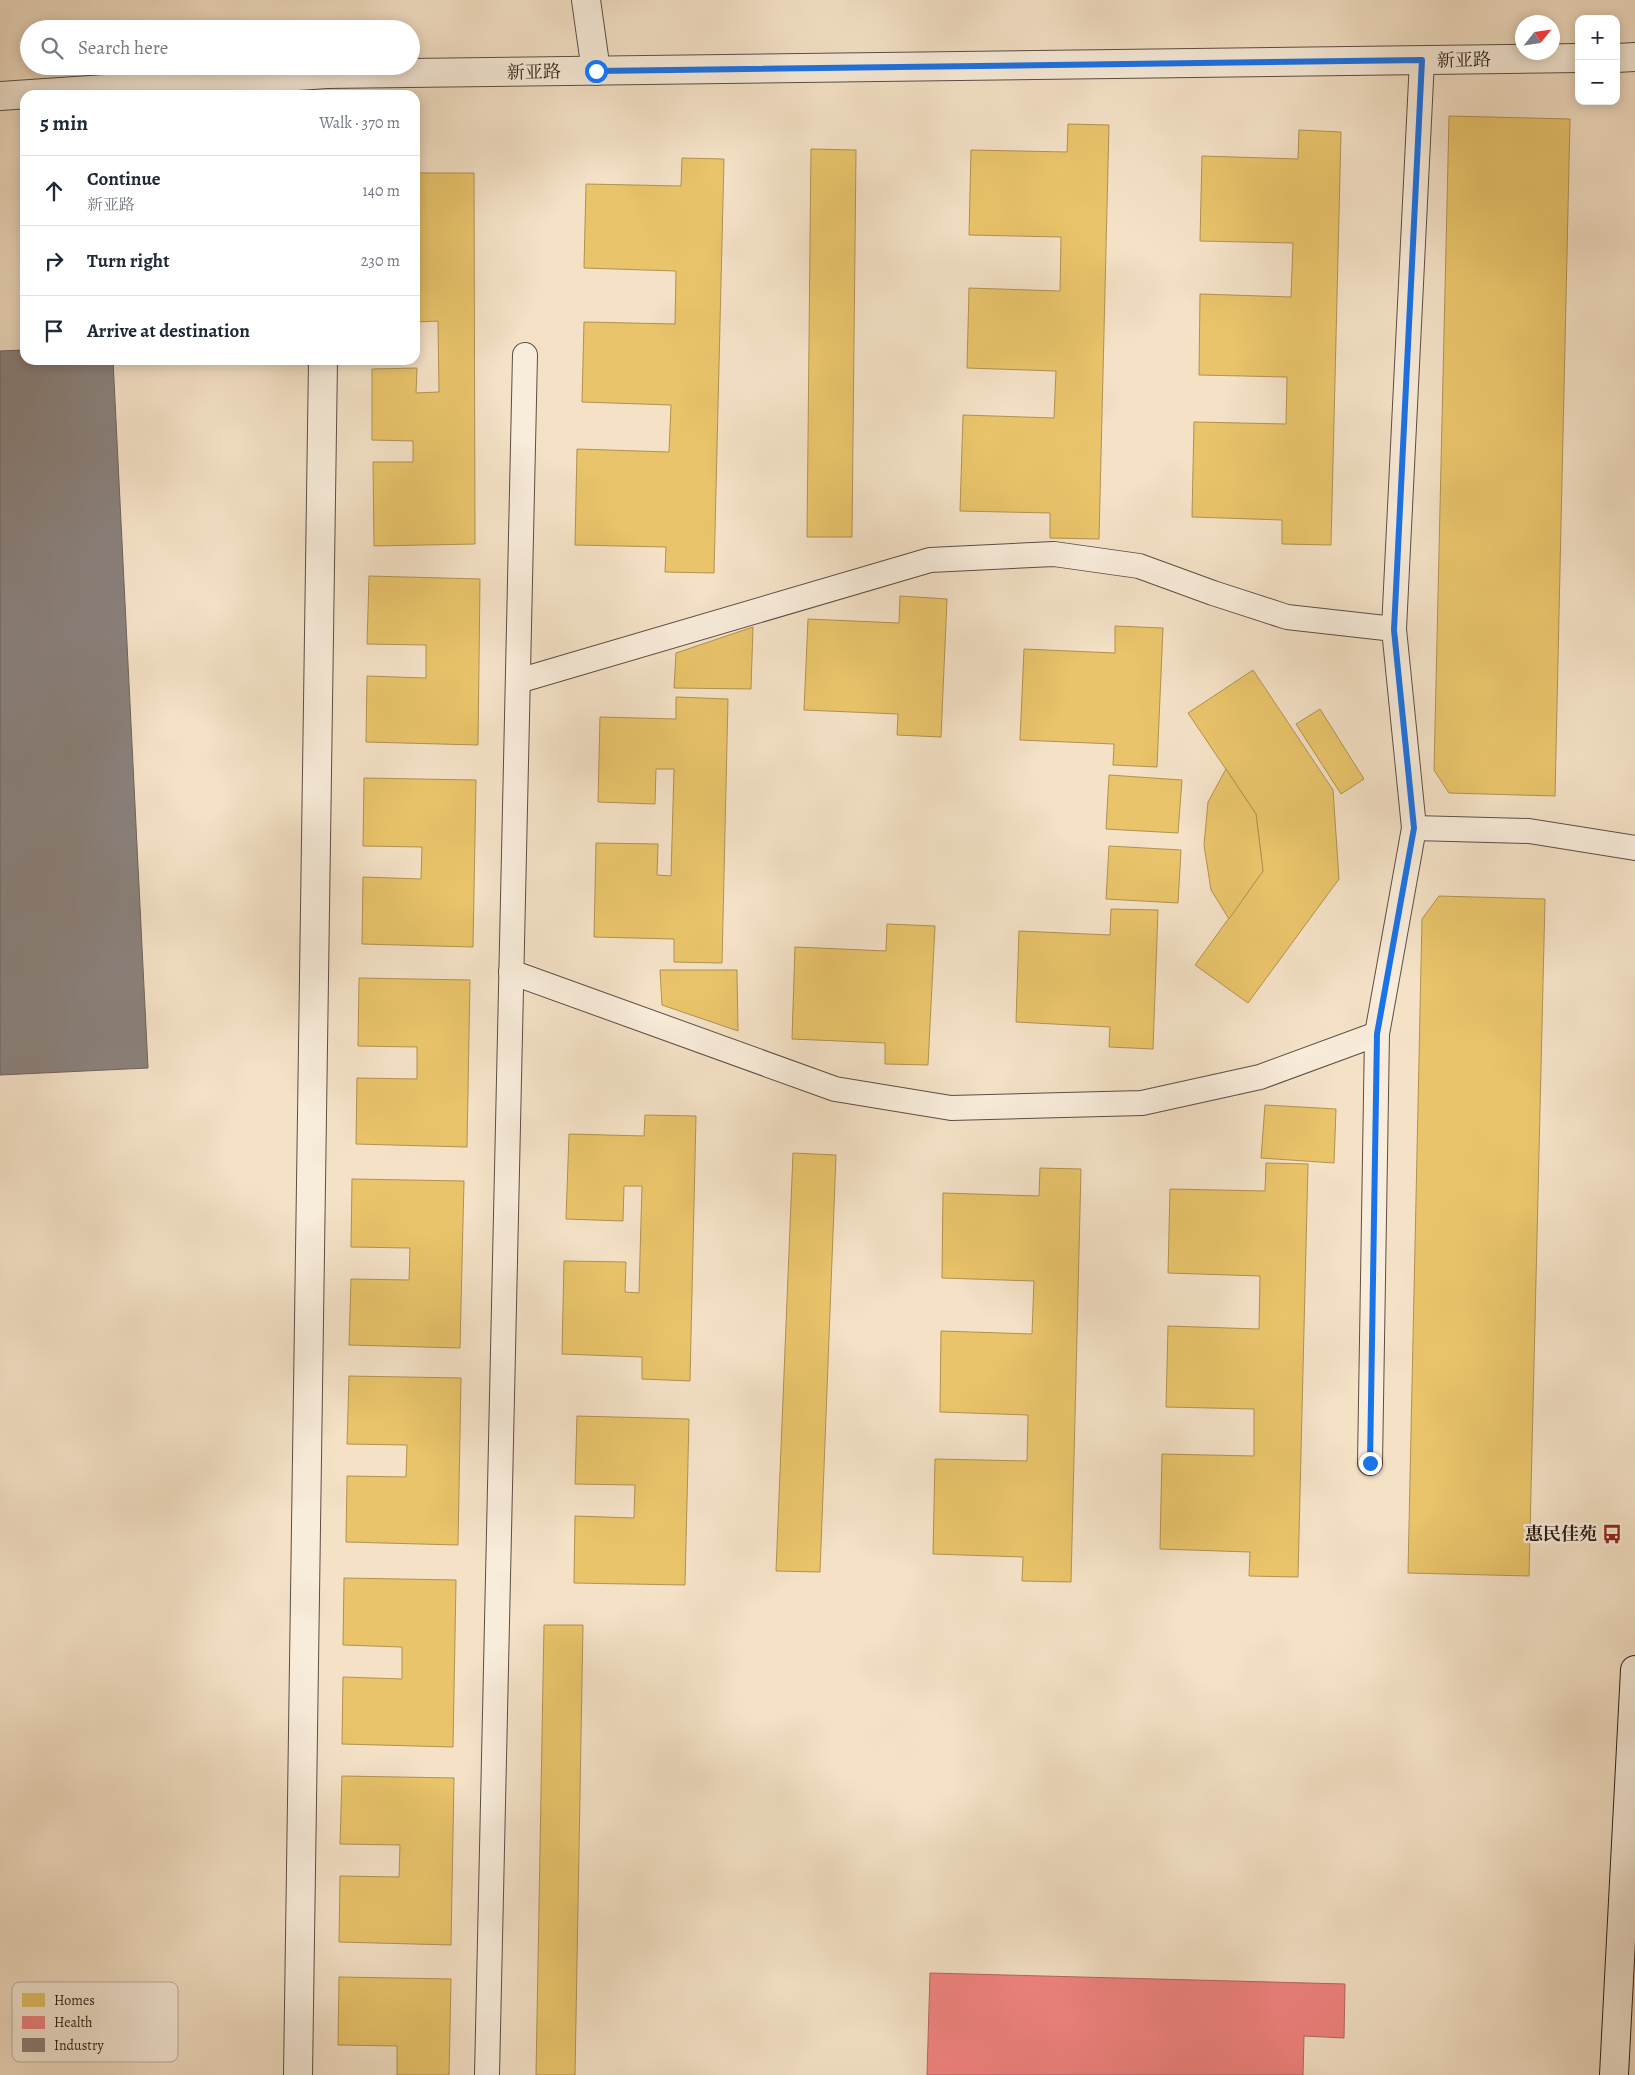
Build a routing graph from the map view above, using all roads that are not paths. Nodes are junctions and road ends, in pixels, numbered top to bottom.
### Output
1 (586, 0) edge
2 (1635, 57) edge
3 (1575, 58) edge
4 (1620, 58) edge
5 (1422, 60) junction
6 (596, 71) junction
7 (327, 85) edge
8 (178, 90) edge
9 (20, 95) edge
10 (0, 96) edge
11 (525, 355) dead end
12 (323, 365) edge
13 (1394, 630) junction
14 (518, 681) junction
15 (1414, 828) junction
16 (1635, 848) edge
17 (511, 972) junction
18 (1377, 1034) junction
19 (1370, 1463) dead end
20 (1635, 1670) edge
21 (298, 2075) edge
22 (487, 2075) edge
23 (1614, 2075) edge

1 - 6 street
2 - 4 street
3 - 5 street, 新亚路
5 - 6 street, 新亚路
5 - 13 lane
6 - 7 street, 新亚路
7 - 8 street, 新亚路
9 - 10 street, 新亚路
11 - 14 lane
12 - 21 street
13 - 14 lane
13 - 15 lane
14 - 17 lane
15 - 16 lane
15 - 18 lane
17 - 18 lane
17 - 22 lane
18 - 19 lane
20 - 23 street

